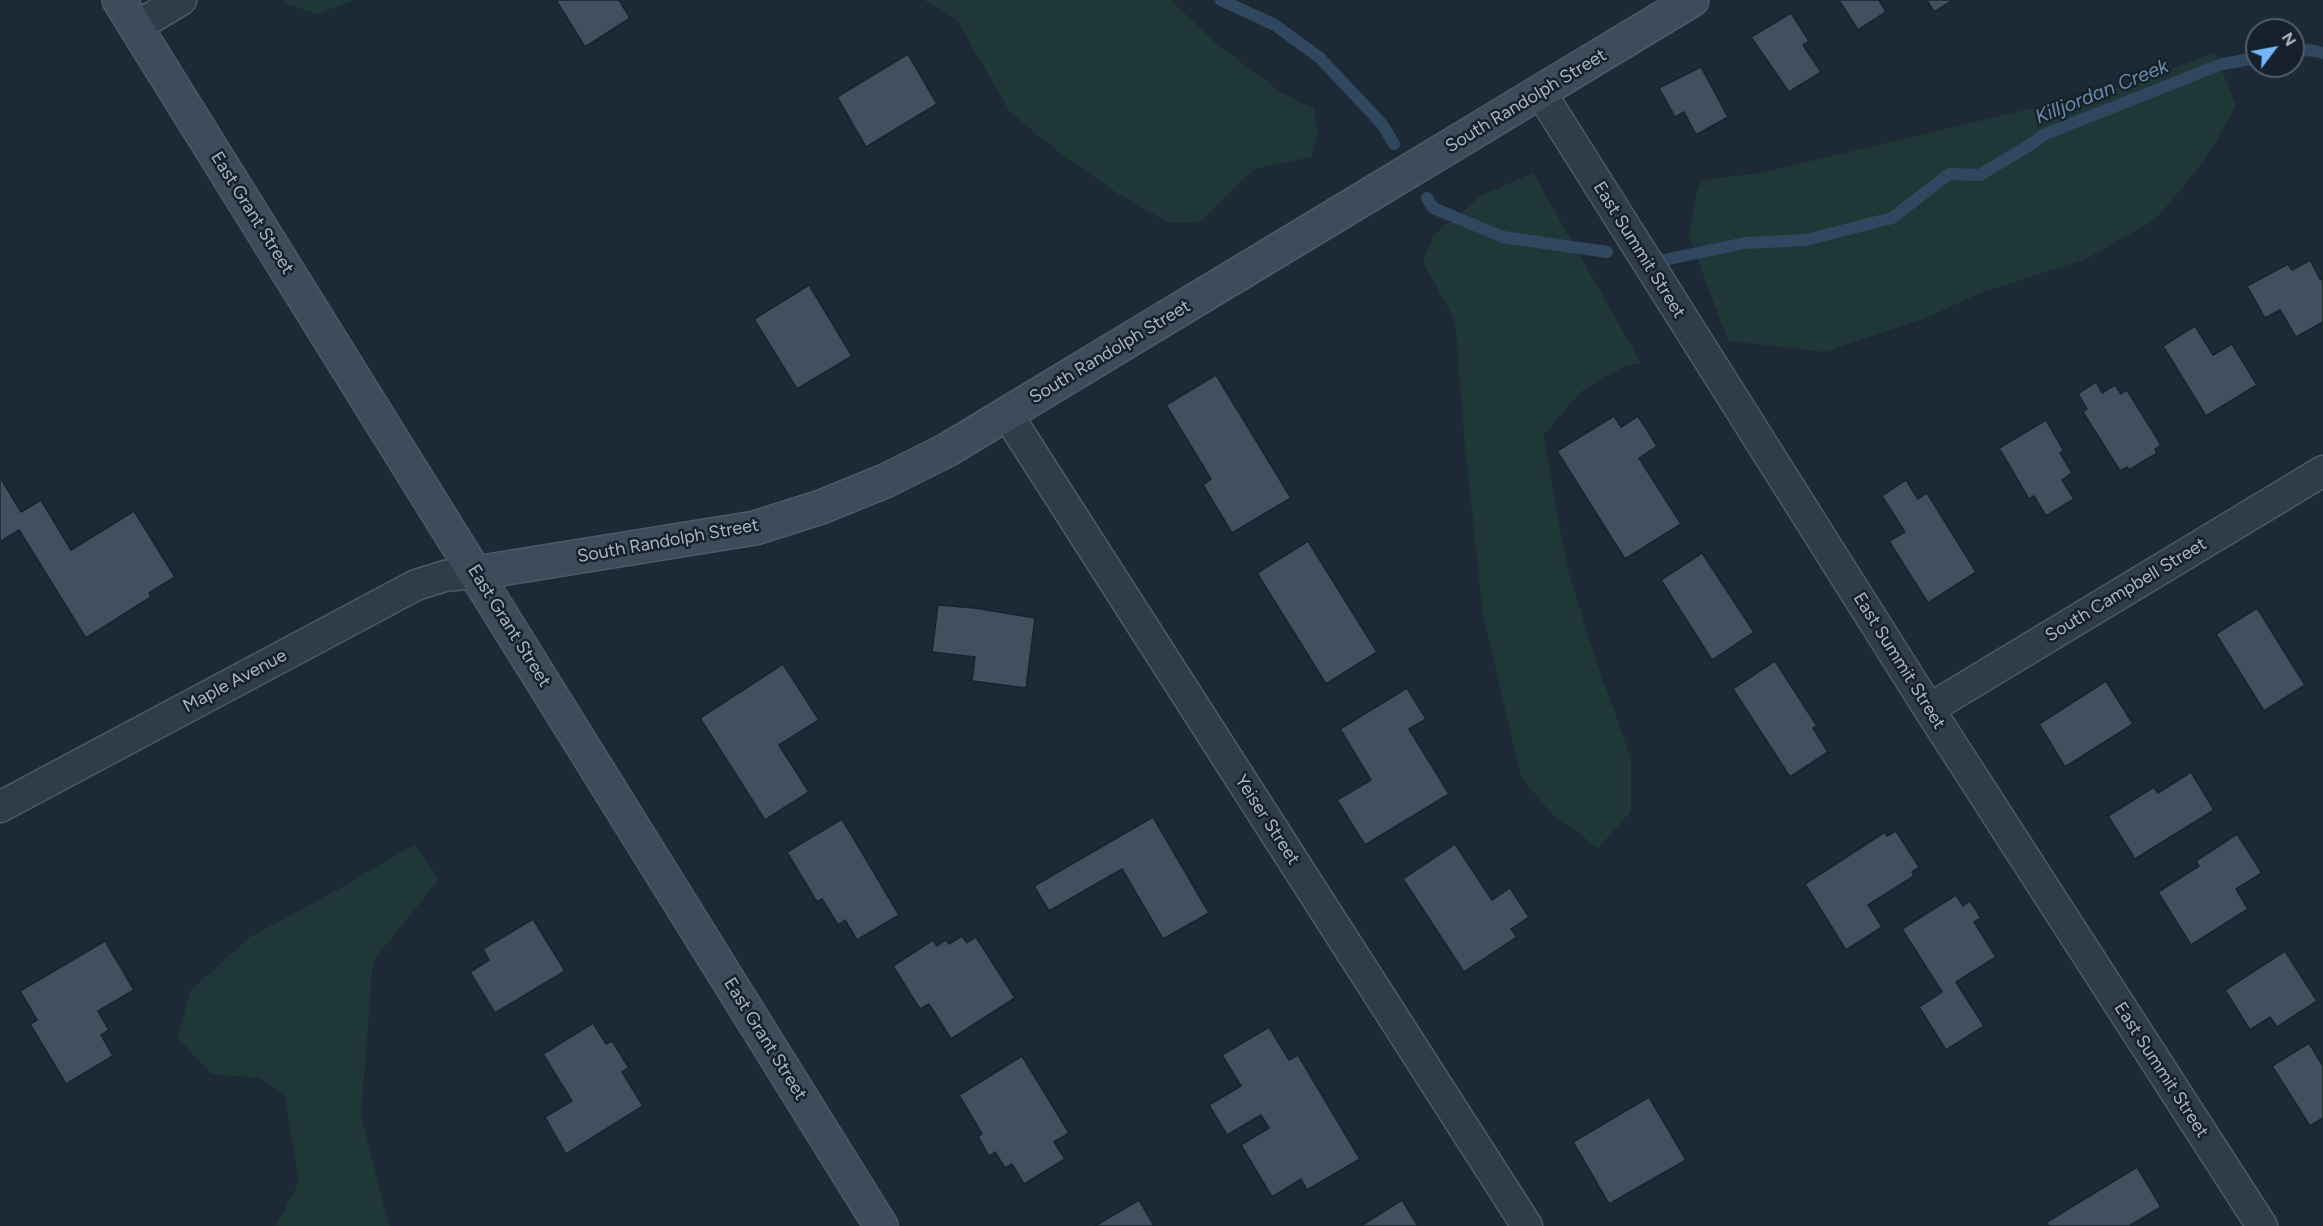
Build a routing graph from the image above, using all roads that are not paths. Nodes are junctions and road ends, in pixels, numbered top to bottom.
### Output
1 (180, 0) edge
2 (1692, 0) edge
3 (128, 13) edge
4 (1541, 93) junction
5 (1007, 414) junction
6 (2323, 471) edge
7 (476, 573) junction
8 (1929, 710) junction
9 (0, 807) edge
10 (881, 1226) edge
11 (1527, 1226) edge
12 (2262, 1226) edge

1 - 3 street
2 - 4 main road, South Randolph Street
3 - 7 main road, East Grant Street
4 - 5 main road, South Randolph Street
4 - 8 street, East Summit Street
5 - 7 main road, South Randolph Street
5 - 11 street, Yeiser Street
6 - 8 street, South Campbell Street
7 - 9 street, Maple Avenue
7 - 10 main road, East Grant Street
8 - 12 street, East Summit Street

